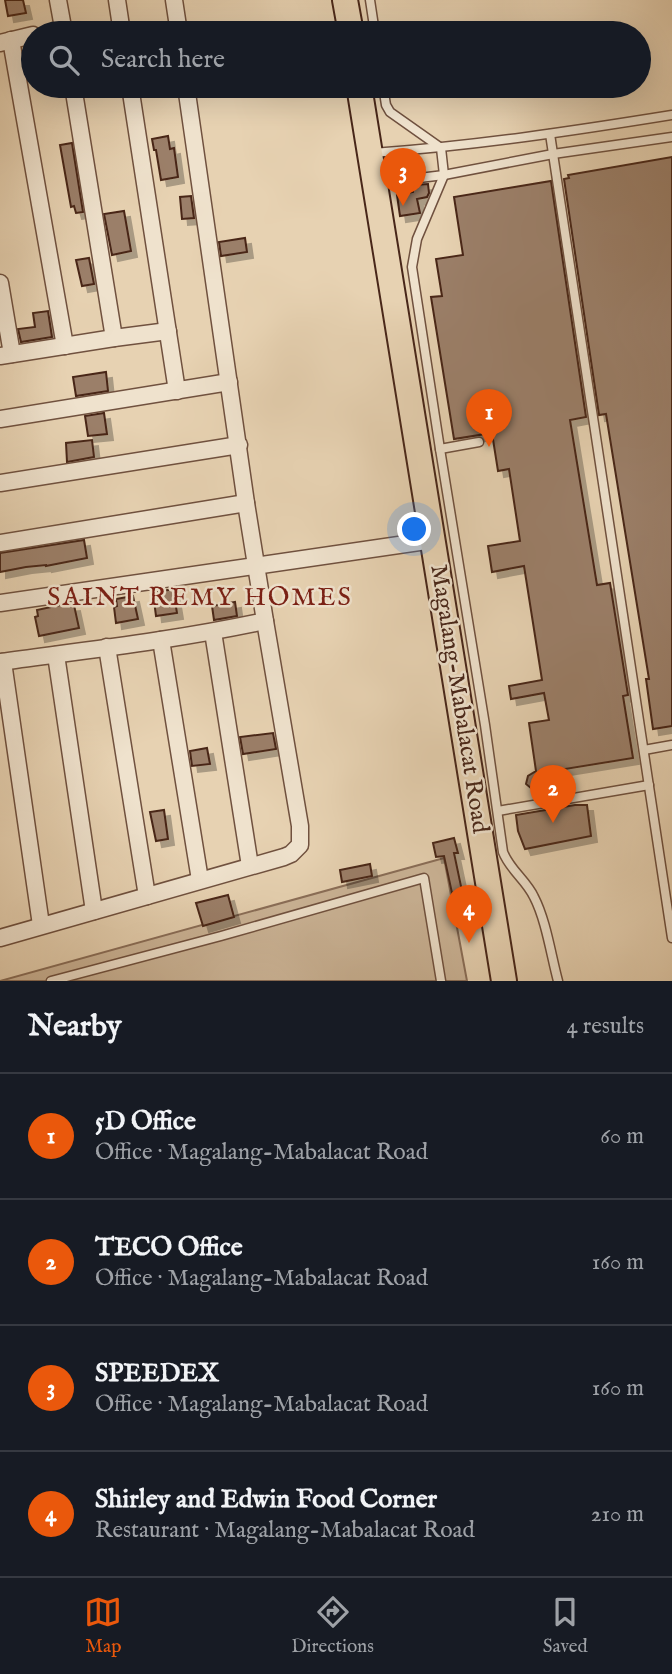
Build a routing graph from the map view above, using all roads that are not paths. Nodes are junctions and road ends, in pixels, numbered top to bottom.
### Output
1 (58, 0) edge
2 (117, 0) edge
3 (174, 0) edge
4 (345, 0) edge
5 (370, 0) edge
6 (62, 21) edge
7 (120, 21) edge
8 (177, 21) edge
9 (349, 21) edge
10 (373, 21) edge
11 (6, 41) edge
12 (74, 98) edge
13 (132, 98) edge
14 (188, 98) edge
15 (361, 98) edge
16 (385, 98) edge
17 (672, 115) edge
18 (550, 134) junction
19 (672, 136) edge
20 (441, 148) junction
21 (370, 153) junction
22 (553, 154) junction
23 (444, 175) junction
24 (375, 184) junction
25 (0, 283) edge
26 (168, 331) junction
27 (114, 338) junction
28 (65, 346) junction
29 (6, 355) edge
30 (229, 382) junction
31 (177, 391) junction
32 (0, 419) edge
33 (479, 442) dead end
34 (239, 445) junction
35 (440, 449) junction
36 (0, 482) edge
37 (246, 503) junction
38 (433, 540) junction
39 (0, 543) edge
40 (257, 567) junction
41 (0, 604) edge
42 (265, 621) junction
43 (213, 632) junction
44 (161, 640) junction
45 (107, 647) junction
46 (56, 655) junction
47 (1, 662) edge
48 (672, 746) edge
49 (644, 750) junction
50 (649, 785) junction
51 (498, 811) junction
52 (250, 866) junction
53 (200, 880) junction
54 (147, 895) junction
55 (94, 911) junction
56 (41, 925) junction
57 (0, 938) edge
58 (672, 938) edge
59 (51, 981) edge
60 (441, 981) edge
61 (504, 981) edge
62 (558, 981) edge

1 - 6 street
2 - 7 street
3 - 8 street
4 - 9 main road
5 - 10 lane
11 - 28 street
12 - 27 street
13 - 26 street
14 - 30 street
15 - 21 main road, Magalang-Mabalacat Road
16 - 20 lane
17 - 18 lane
18 - 20 lane
18 - 22 lane
19 - 22 lane
20 - 21 lane
20 - 23 lane
21 - 24 main road, Magalang-Mabalacat Road
22 - 23 lane
22 - 49 lane
23 - 24 lane
23 - 35 lane
24 - 38 main road, Magalang-Mabalacat Road
25 - 29 street
26 - 27 street
26 - 31 street
27 - 28 street
28 - 29 street
30 - 31 street
30 - 34 street
31 - 32 street
33 - 35 lane
34 - 36 street
34 - 37 street
35 - 51 lane
37 - 39 street
37 - 40 street
38 - 40 street
38 - 61 main road, Magalang-Mabalacat Road
40 - 41 street
40 - 42 street
42 - 43 street
42 - 52 street
43 - 44 street
43 - 52 street
44 - 45 street
44 - 53 street
45 - 46 street
45 - 54 street
46 - 47 street
46 - 55 street
47 - 56 street
48 - 49 lane
49 - 50 lane
50 - 51 lane
50 - 58 lane
51 - 62 lane
52 - 53 street
53 - 54 street
54 - 55 street
55 - 56 street
56 - 57 street
59 - 60 lane

